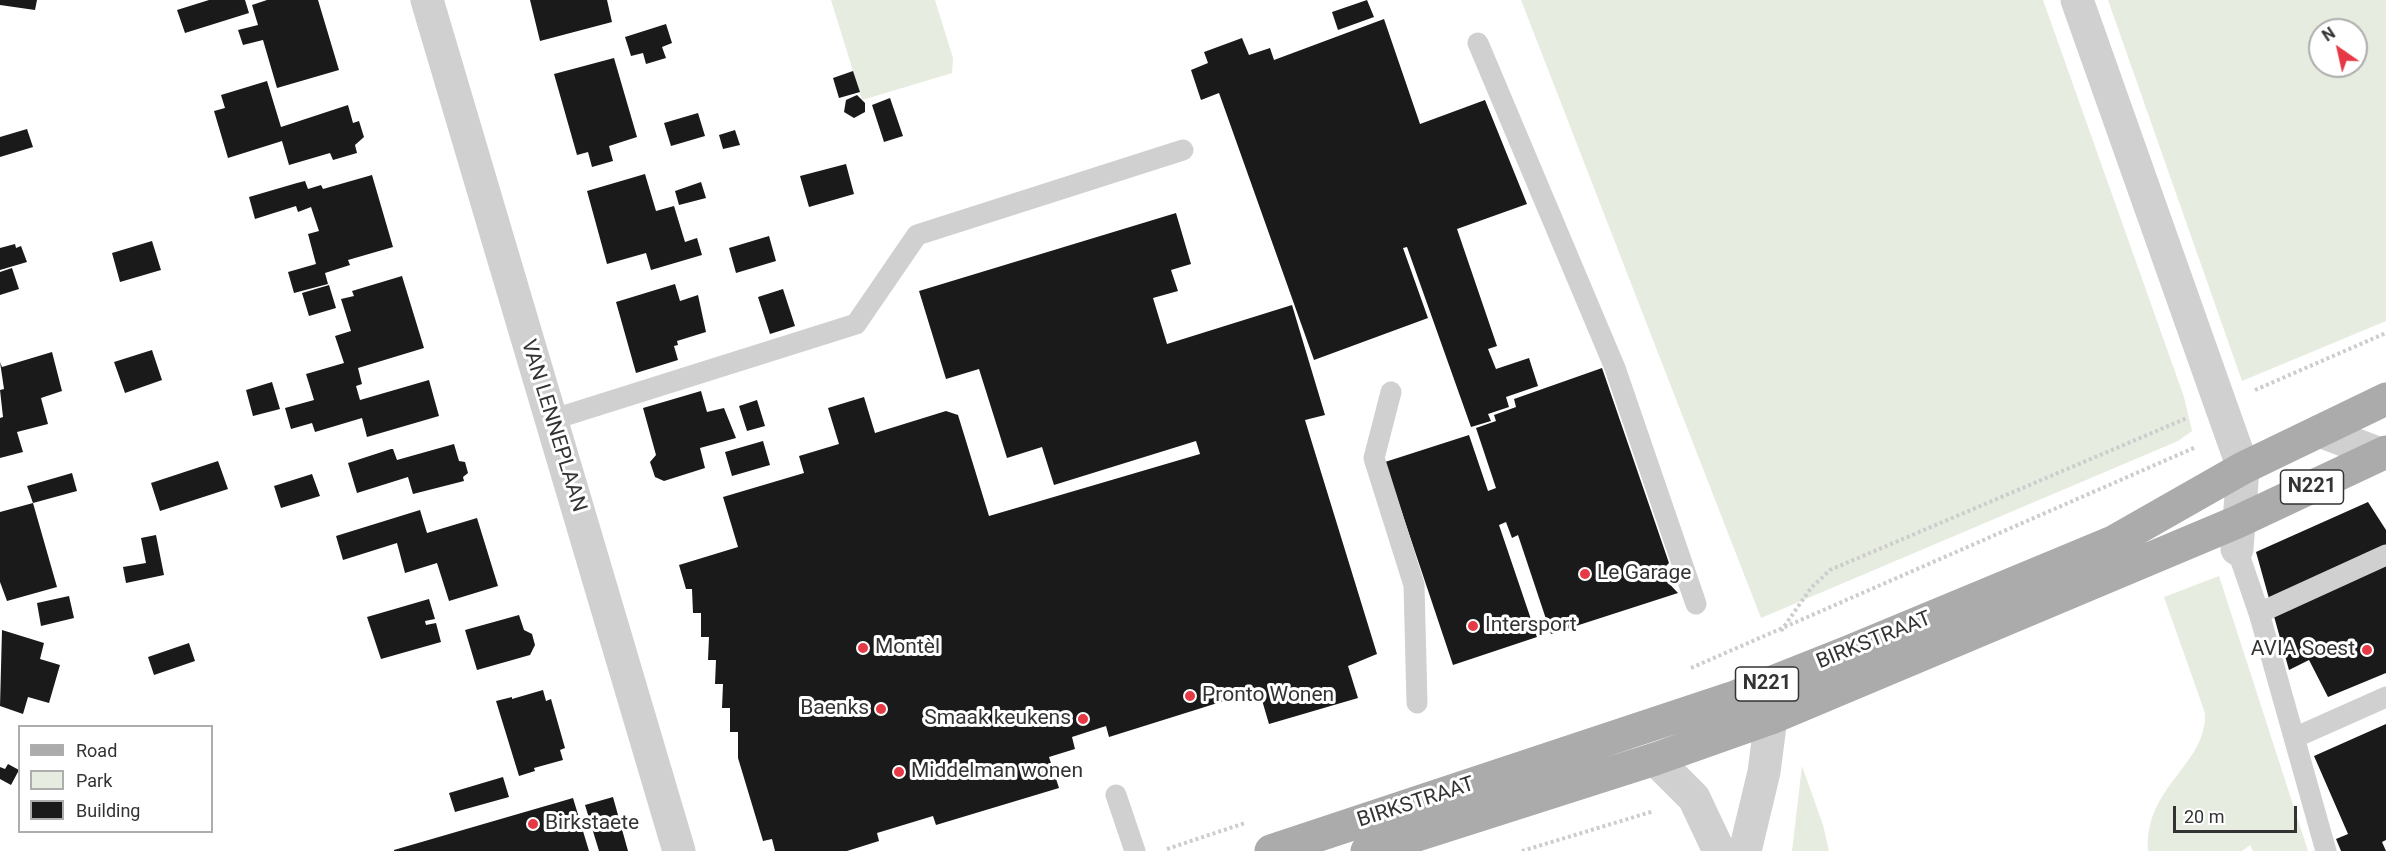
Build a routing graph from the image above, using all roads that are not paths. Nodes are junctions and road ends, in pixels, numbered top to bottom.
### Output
1 (428, 0) edge
2 (2077, 0) edge
3 (1478, 43) dead end
4 (1183, 150) dead end
5 (1391, 392) dead end
6 (2386, 399) edge
7 (551, 420) junction
8 (2320, 430) junction
9 (2385, 450) edge
10 (2243, 468) junction
11 (2237, 536) junction
12 (2386, 555) edge
13 (1696, 604) dead end
14 (2259, 613) junction
15 (2386, 697) edge
16 (1417, 704) dead end
17 (1771, 718) junction
18 (2294, 738) junction
19 (1655, 759) junction
20 (1116, 795) dead end
21 (679, 851) edge
22 (1135, 851) edge
23 (1271, 851) edge
24 (1367, 851) edge
25 (1719, 851) edge
26 (1745, 851) edge
27 (2326, 851) edge

1 - 7 street, VAN LENNEPLAAN
2 - 10 street
3 - 13 lane
4 - 7 lane
5 - 16 lane
6 - 8 main road, BIRKSTRAAT / N221
7 - 21 street, VAN LENNEPLAAN
8 - 9 street
8 - 10 main road, BIRKSTRAAT / N221
9 - 11 main road, BIRKSTRAAT / N221
10 - 11 street
10 - 23 main road, BIRKSTRAAT / N221
11 - 14 lane
11 - 17 main road, BIRKSTRAAT / N221
12 - 14 lane
14 - 18 lane
15 - 18 lane
17 - 19 main road, BIRKSTRAAT / N221
17 - 26 street
18 - 27 lane
19 - 24 main road, BIRKSTRAAT / N221
19 - 25 street
20 - 22 lane

